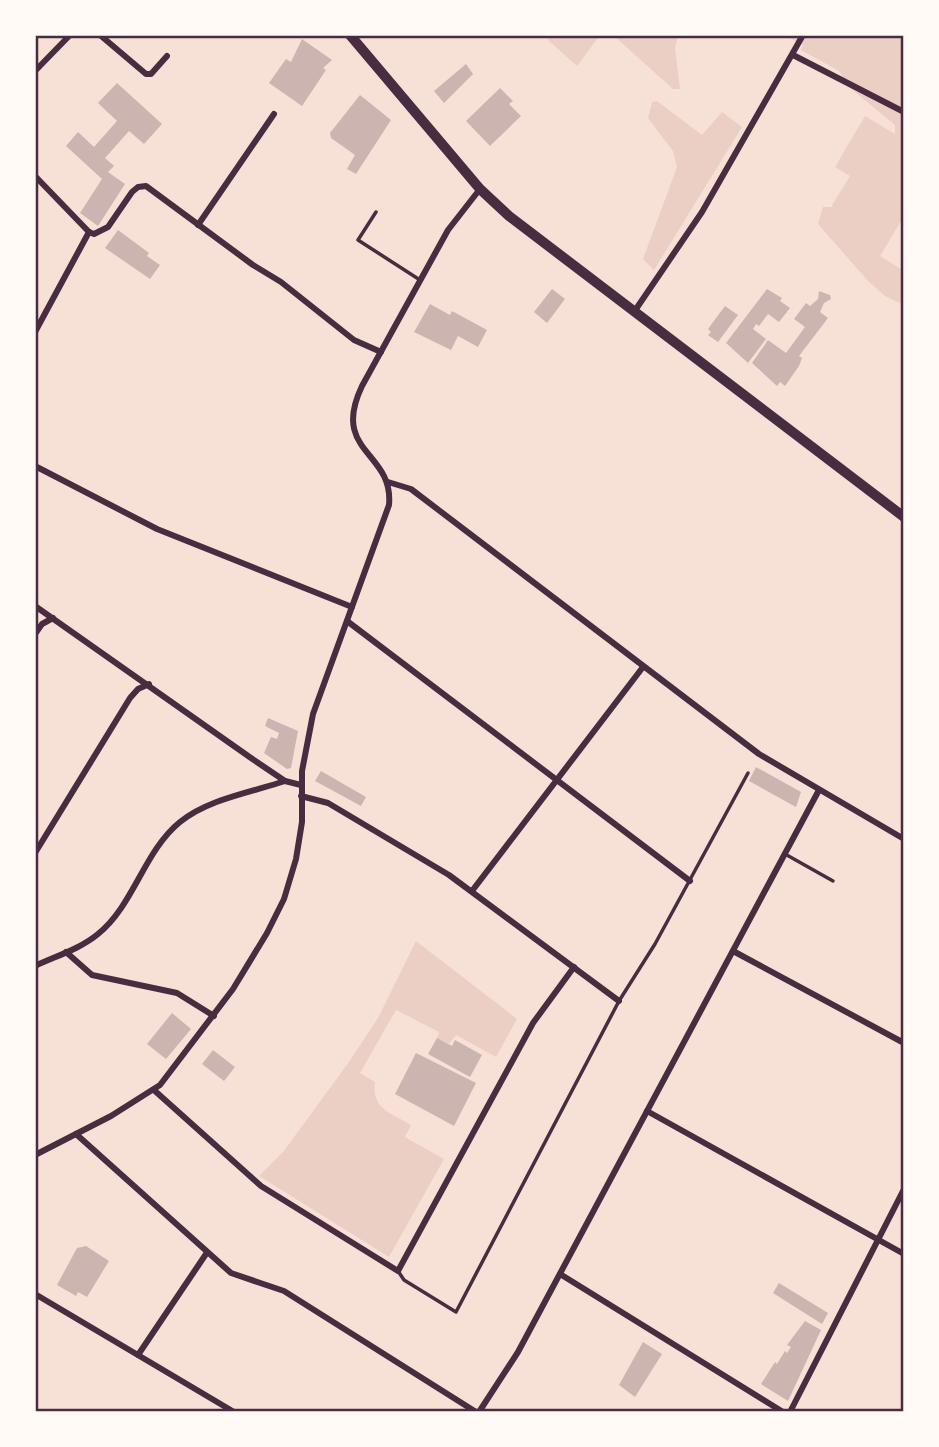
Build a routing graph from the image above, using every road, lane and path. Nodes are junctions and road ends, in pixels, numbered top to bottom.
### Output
1 (70, 35) edge
2 (100, 35) edge
3 (350, 35) edge
4 (803, 35) edge
5 (167, 55) dead end
6 (793, 55) junction
7 (35, 71) edge
8 (904, 112) edge
9 (274, 114) dead end
10 (35, 176) edge
11 (481, 189) junction
12 (376, 212) dead end
13 (198, 225) junction
14 (89, 232) junction
15 (420, 280) junction
16 (634, 312) junction
17 (35, 332) edge
18 (381, 352) junction
19 (35, 466) edge
20 (388, 482) junction
21 (904, 517) edge
22 (35, 606) edge
23 (352, 607) junction
24 (53, 618) junction
25 (347, 621) junction
26 (35, 634) edge
27 (643, 667) junction
28 (149, 684) junction
29 (748, 773) dead end
30 (556, 779) junction
31 (285, 781) junction
32 (301, 785) junction
33 (819, 790) junction
34 (301, 796) junction
35 (904, 839) edge
36 (35, 853) edge
37 (785, 854) junction
38 (690, 881) junction
39 (833, 881) dead end
40 (472, 891) junction
41 (733, 951) junction
42 (66, 952) junction
43 (35, 966) edge
44 (574, 967) junction
45 (619, 1001) junction
46 (214, 1016) junction
47 (904, 1043) edge
48 (155, 1091) junction
49 (647, 1111) junction
50 (76, 1134) junction
51 (35, 1155) edge
52 (904, 1189) edge
53 (878, 1239) junction
54 (206, 1254) junction
55 (904, 1254) edge
56 (398, 1270) junction
57 (560, 1273) junction
58 (35, 1294) edge
59 (138, 1355) junction
60 (234, 1412) edge
61 (478, 1412) edge
62 (783, 1412) edge
63 (790, 1412) edge

1 - 7 street
2 - 5 street
3 - 11 main road
4 - 6 street
6 - 8 street
6 - 16 street
9 - 13 street
10 - 14 street
11 - 15 street
11 - 16 main road
12 - 15 lane
13 - 14 street
13 - 18 street
14 - 17 street
15 - 18 street
16 - 21 main road
18 - 20 street
19 - 23 street
20 - 23 street
20 - 27 street
22 - 24 street
23 - 25 street
24 - 26 street
24 - 28 street
25 - 30 street
25 - 32 street
27 - 30 street
27 - 33 street
28 - 31 street
28 - 36 street
29 - 38 lane
30 - 38 street
30 - 40 street
31 - 32 street
31 - 42 street
32 - 34 street
33 - 35 street
33 - 37 street
34 - 40 street
34 - 46 street
37 - 39 lane
37 - 41 street
38 - 45 lane
40 - 44 street
41 - 47 street
41 - 49 street
42 - 43 street
42 - 46 street
44 - 45 street
44 - 56 street
45 - 56 lane
46 - 48 street
48 - 50 street
48 - 56 street
49 - 53 street
49 - 57 street
50 - 51 street
50 - 54 street
52 - 53 street
53 - 55 street
53 - 63 street
54 - 59 street
54 - 61 street
57 - 61 street
57 - 62 street
58 - 59 street
59 - 60 street

